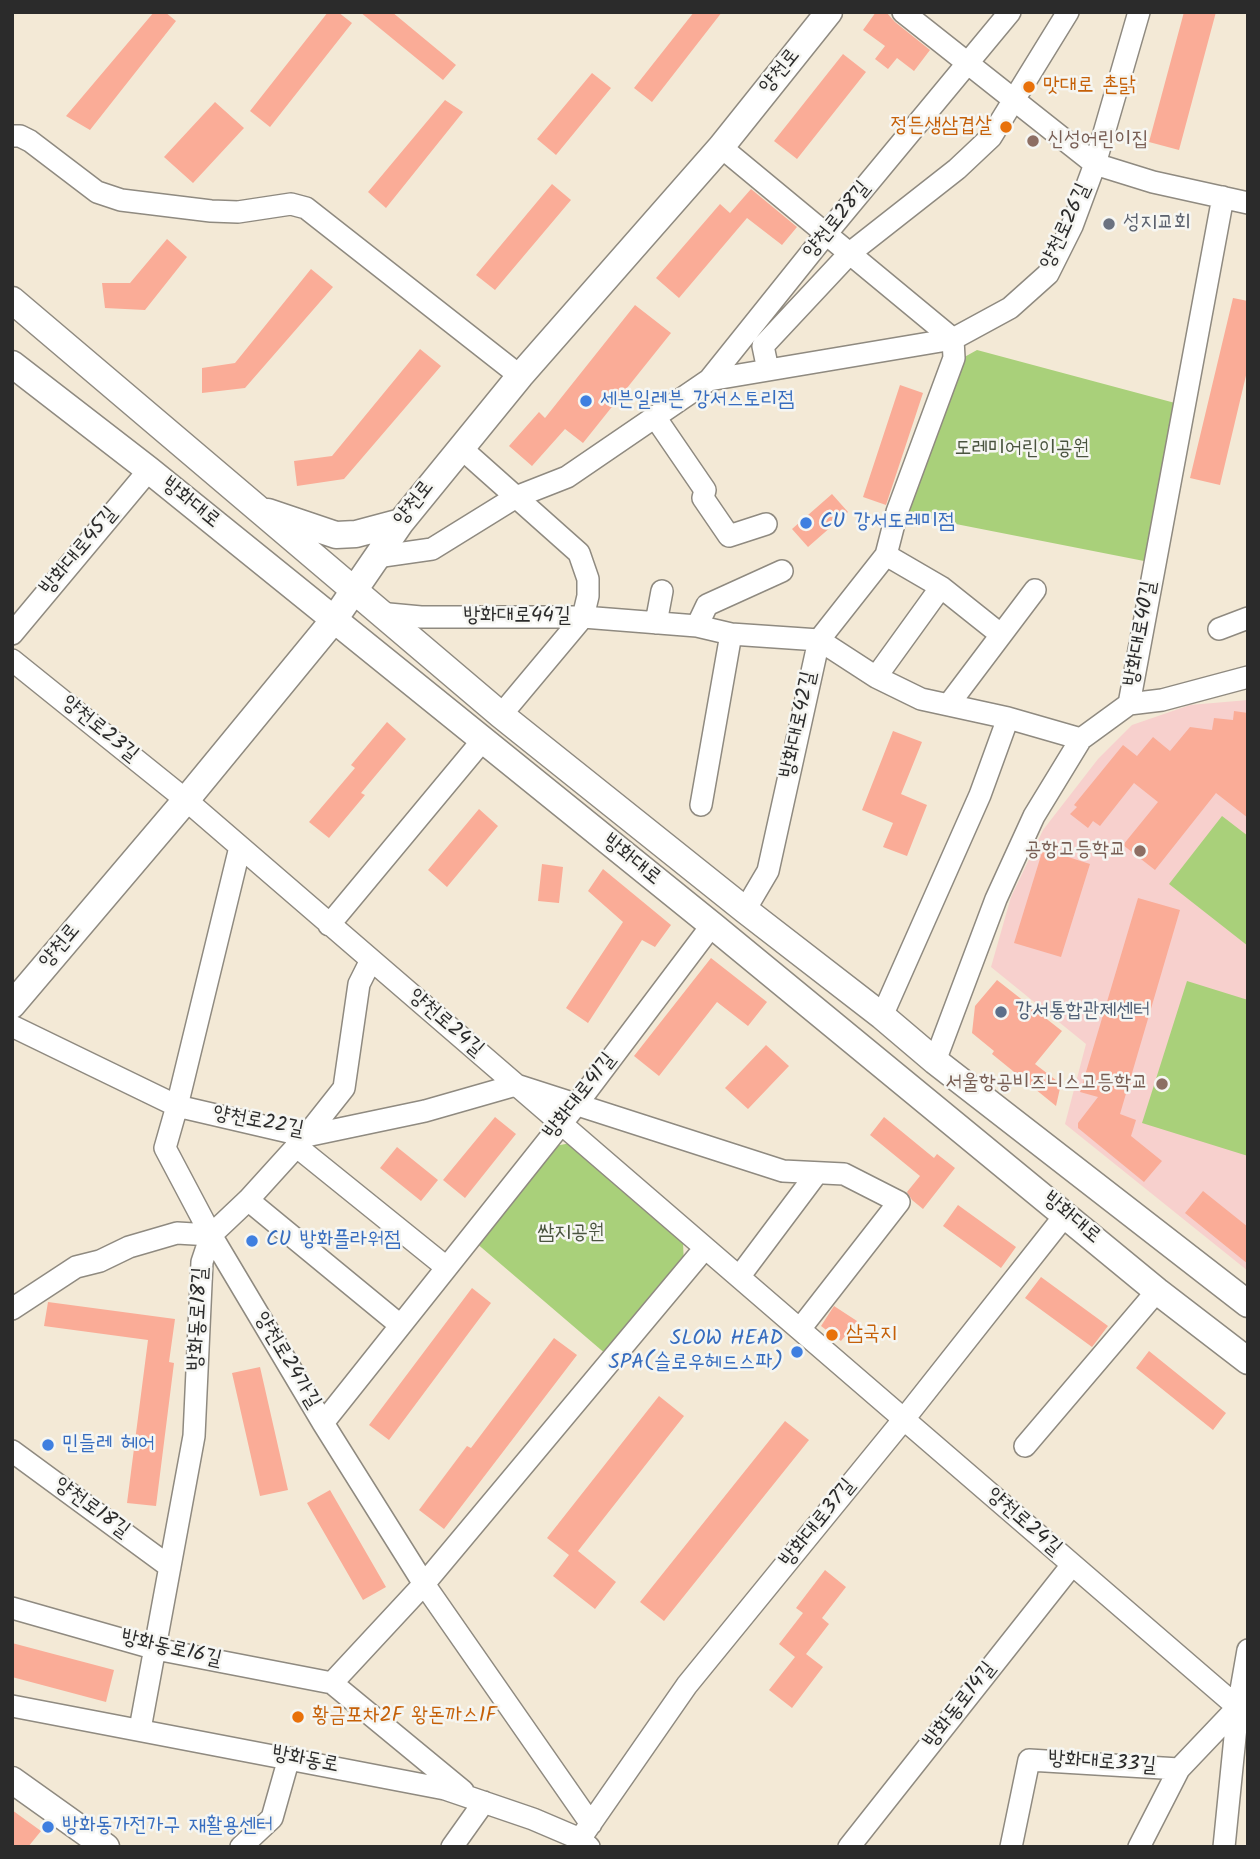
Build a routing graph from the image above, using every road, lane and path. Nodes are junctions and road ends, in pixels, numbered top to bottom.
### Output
1 (829, 12) edge
2 (903, 12) edge
3 (1010, 12) edge
4 (1068, 12) edge
5 (1139, 12) edge
6 (968, 63) junction
7 (1015, 101) junction
8 (12, 136) edge
9 (721, 147) junction
10 (1095, 164) junction
11 (1223, 197) junction
12 (1248, 204) edge
13 (826, 234) junction
14 (849, 253) junction
15 (12, 300) edge
16 (953, 339) junction
17 (12, 364) edge
18 (768, 370) junction
19 (520, 376) junction
20 (709, 380) junction
21 (655, 417) junction
22 (461, 448) junction
23 (149, 470) junction
24 (516, 497) junction
25 (254, 508) junction
26 (401, 522) junction
27 (766, 524) dead end
28 (886, 555) junction
29 (376, 557) junction
30 (782, 571) dead end
31 (941, 587) junction
32 (1035, 590) dead end
33 (662, 591) dead end
34 (354, 592) junction
35 (378, 613) junction
36 (583, 617) junction
37 (1248, 618) edge
38 (333, 621) junction
39 (656, 623) junction
40 (697, 626) junction
41 (1219, 629) dead end
42 (12, 634) edge
43 (732, 634) junction
44 (1000, 634) junction
45 (819, 640) junction
46 (12, 660) edge
47 (876, 677) junction
48 (1248, 677) edge
49 (949, 704) junction
50 (1129, 704) junction
51 (501, 715) junction
52 (1008, 718) junction
53 (1081, 739) junction
54 (482, 741) junction
55 (186, 800) junction
56 (701, 805) dead end
57 (240, 847) junction
58 (745, 910) junction
59 (329, 925) junction
60 (712, 925) junction
61 (371, 960) junction
62 (12, 1004) edge
63 (882, 1016) junction
64 (12, 1026) edge
65 (935, 1061) junction
66 (516, 1085) junction
67 (577, 1104) junction
68 (177, 1106) junction
69 (561, 1124) junction
70 (301, 1141) junction
71 (817, 1173) junction
72 (248, 1200) junction
73 (1066, 1214) junction
74 (211, 1235) junction
75 (705, 1248) junction
76 (446, 1267) junction
77 (739, 1277) junction
78 (1157, 1291) junction
79 (1248, 1304) edge
80 (12, 1309) edge
81 (400, 1325) junction
82 (800, 1329) junction
83 (1248, 1360) edge
84 (904, 1419) junction
85 (323, 1423) junction
86 (1025, 1446) dead end
87 (12, 1451) edge
88 (1072, 1565) junction
89 (170, 1567) junction
90 (424, 1584) junction
91 (12, 1608) edge
92 (156, 1648) junction
93 (1247, 1659) edge
94 (332, 1684) junction
95 (12, 1706) edge
96 (1243, 1712) edge
97 (141, 1729) junction
98 (289, 1758) junction
99 (1179, 1769) junction
100 (13, 1781) edge
101 (478, 1800) junction
102 (586, 1837) edge
103 (91, 1844) edge
104 (241, 1847) edge
105 (452, 1847) edge
106 (849, 1847) edge
107 (1011, 1847) edge
108 (1139, 1847) edge
109 (1224, 1847) edge

1 - 9 main road, 양천로
2 - 6 street
3 - 6 street, 양천로28길
4 - 7 street, 양천로28길
5 - 10 street, 양천로26길
6 - 7 street
6 - 13 street, 양천로28길
7 - 10 street
7 - 14 street, 양천로28길
8 - 19 street
9 - 13 street
9 - 19 main road, 양천로
10 - 11 street
10 - 16 street, 양천로26길
11 - 12 street
11 - 50 street, 방화대로40길
13 - 14 street
13 - 20 street, 양천로28길
14 - 16 street
14 - 18 street
15 - 25 main road, 방화대로
16 - 18 street, 양천로26길
16 - 28 street, 방화대로42길
17 - 23 main road, 방화대로
18 - 20 street, 양천로26길
19 - 22 main road, 양천로
20 - 21 street, 양천로26길
21 - 24 street, 양천로26길
21 - 27 street
22 - 24 street
22 - 26 main road, 양천로
23 - 38 main road, 방화대로
23 - 42 street, 방화대로45길
24 - 29 street, 양천로26길
24 - 36 street
25 - 26 main road
25 - 34 main road, 방화대로
26 - 29 main road, 양천로
28 - 31 street
28 - 45 street, 방화대로42길
29 - 34 main road, 양천로
30 - 40 street
31 - 44 street
31 - 47 street
32 - 44 street
33 - 39 street
34 - 35 main road, 방화대로
34 - 38 main road, 양천로
35 - 36 street, 방화대로44길
35 - 51 main road, 방화대로
36 - 39 street, 방화대로44길
36 - 51 street
37 - 41 street
38 - 54 main road, 방화대로
38 - 55 main road, 양천로
39 - 40 street, 방화대로44길
40 - 43 street, 방화대로44길
43 - 45 street, 방화대로44길
43 - 56 street
44 - 49 street
45 - 47 street, 방화대로44길
45 - 58 street, 방화대로42길
46 - 55 street, 양천로23길
47 - 49 street, 방화대로44길
48 - 50 street
49 - 52 street, 방화대로44길
50 - 53 street, 방화대로40길
51 - 58 main road, 방화대로
52 - 53 street, 방화대로44길
52 - 63 street
53 - 65 street, 방화대로40길
54 - 59 street
54 - 60 main road, 방화대로
55 - 57 street, 양천로24길
55 - 62 main road, 양천로
57 - 59 street, 양천로24길
57 - 68 street, 양천로24가길
58 - 63 main road, 방화대로
59 - 61 street, 양천로24길
60 - 67 street, 방화대로41길
60 - 73 main road, 방화대로
61 - 66 street, 양천로24길
61 - 70 street
63 - 65 main road, 방화대로
64 - 68 street, 양천로22길
65 - 79 main road, 방화대로
66 - 67 street
66 - 69 street, 양천로24길
66 - 70 street, 양천로22길
67 - 69 street, 방화대로41길
67 - 71 street
68 - 70 street, 양천로22길
68 - 74 street, 양천로24가길
69 - 75 street, 양천로24길
69 - 76 street, 방화대로41길
70 - 72 street
70 - 76 street
71 - 77 street
71 - 82 street
72 - 74 street
72 - 81 street
73 - 78 main road, 방화대로
73 - 84 street, 방화대로37길
74 - 80 street
74 - 85 street, 양천로24가길
74 - 89 street, 방화동로18길
75 - 77 street, 양천로24길
75 - 90 street
76 - 81 street, 방화대로41길
77 - 82 street, 양천로24길
78 - 83 main road, 방화대로
78 - 86 street
81 - 85 street, 방화대로41길
82 - 84 street, 양천로24길
84 - 88 street, 양천로24길
84 - 102 street, 방화대로37길
85 - 90 street, 양천로24가길
87 - 89 street, 양천로18길
88 - 96 street, 양천로24길
88 - 106 street, 방화동로14길
89 - 92 street, 방화동로18길
90 - 94 street
90 - 102 street, 양천로24가길
91 - 92 street, 방화동로16길
92 - 94 street, 방화동로16길
92 - 97 street, 방화동로18길
93 - 96 street
94 - 101 street, 방화동로16길
95 - 97 street, 방화동로
96 - 99 street, 방화대로33길
96 - 109 street
97 - 98 street, 방화동로
98 - 101 street, 방화동로
98 - 104 street
99 - 107 street, 방화대로33길
99 - 108 street, 방화대로33길
100 - 103 main road
101 - 102 street, 방화동로
101 - 105 street

